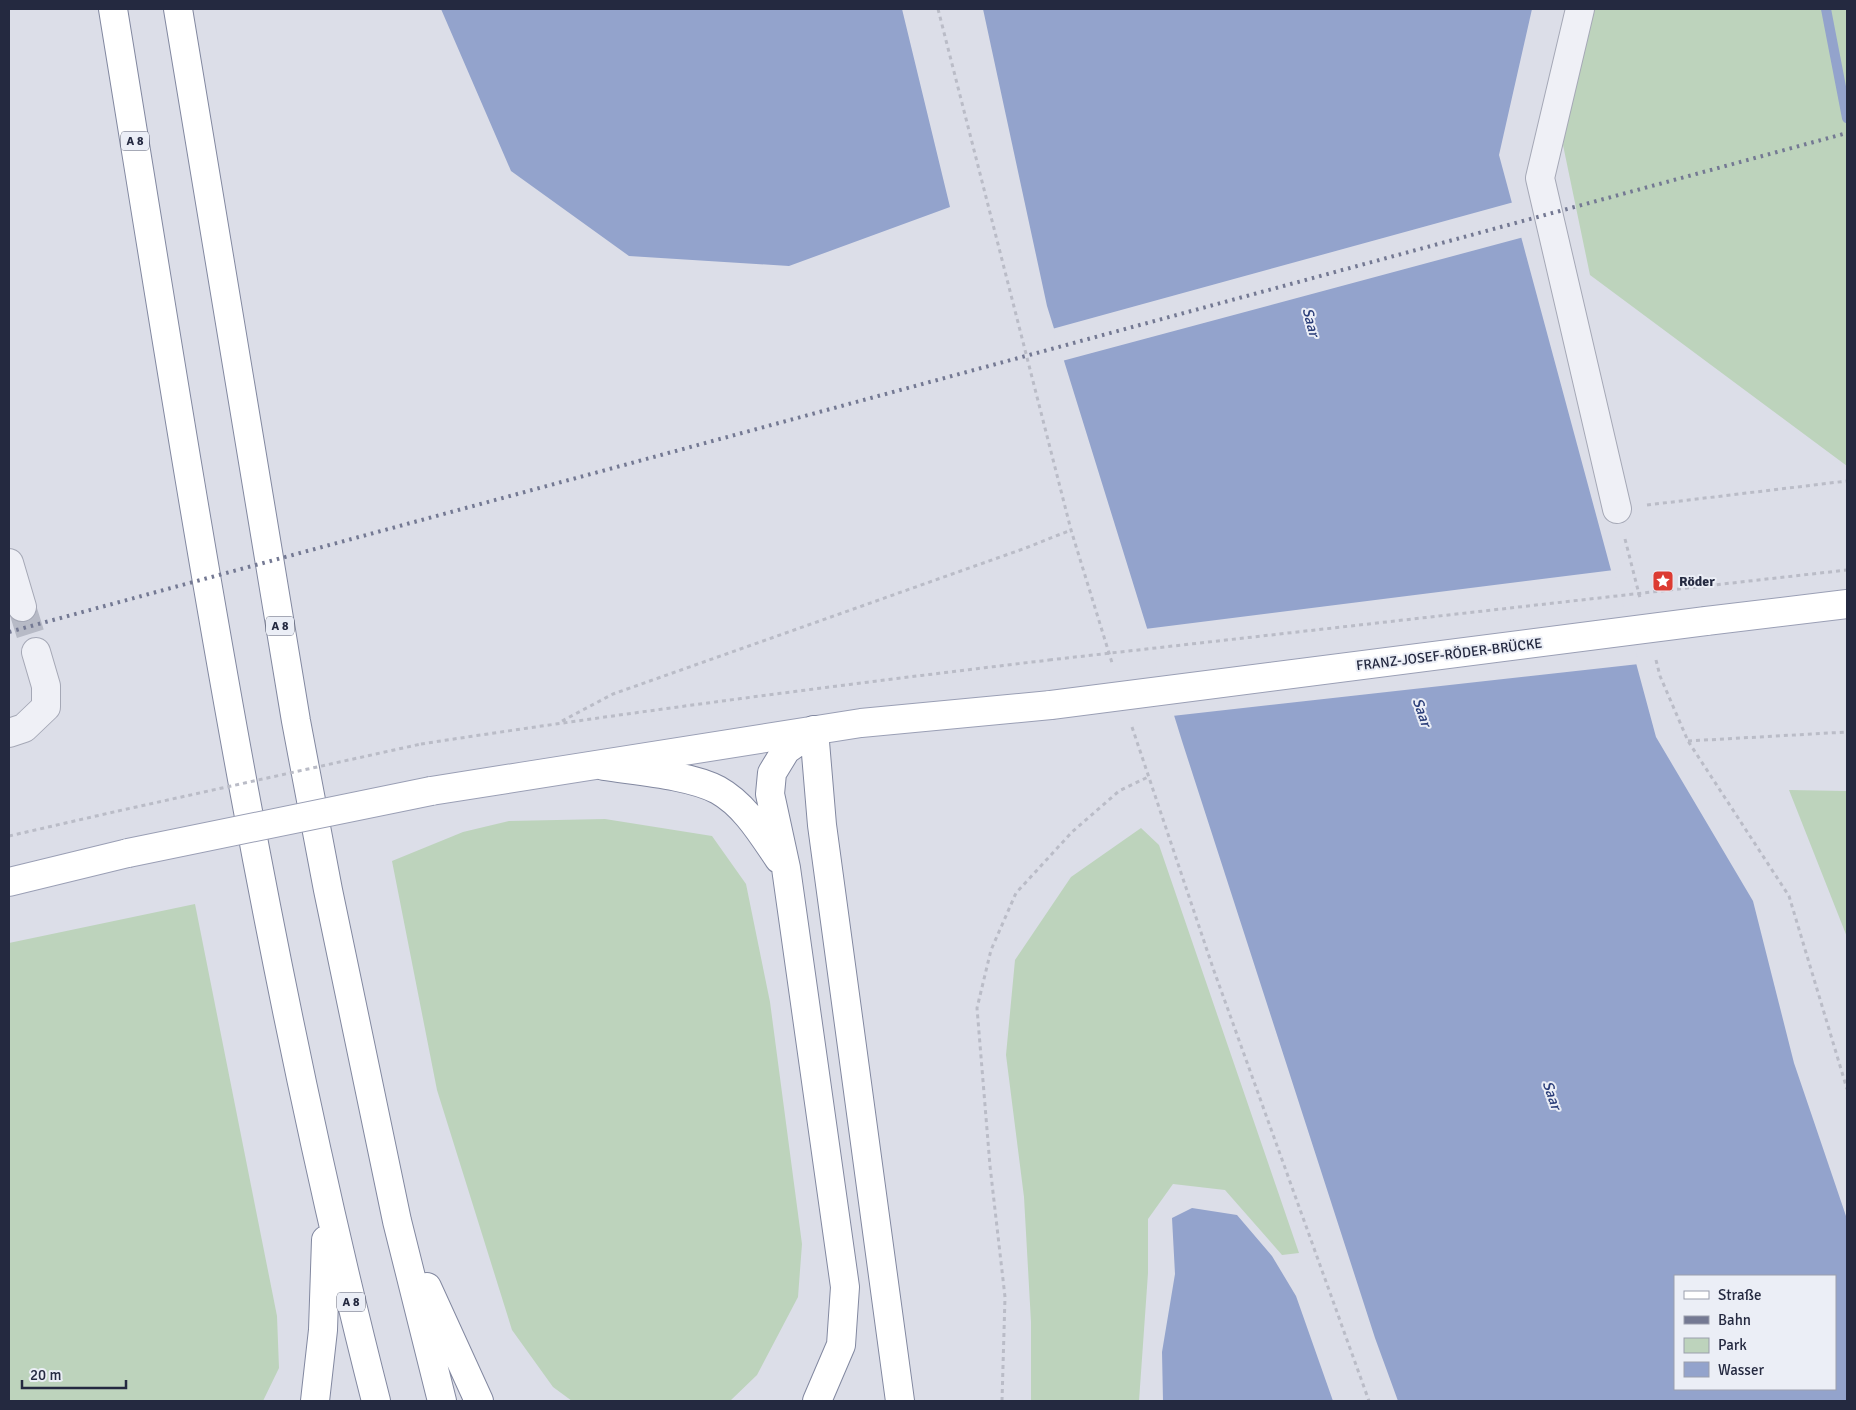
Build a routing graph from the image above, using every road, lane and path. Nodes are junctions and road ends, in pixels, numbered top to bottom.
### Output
1 (113, 9) edge
2 (178, 9) edge
3 (938, 9) edge
4 (1580, 9) edge
5 (1847, 481) edge
6 (1617, 509) junction
7 (1071, 530) junction
8 (9, 563) edge
9 (1847, 570) edge
10 (1641, 602) dead end
11 (1847, 604) edge
12 (22, 608) tunnel mouth
13 (36, 652) tunnel mouth
14 (1656, 657) dead end
15 (1115, 672) dead end
16 (1130, 720) dead end
17 (558, 723) junction
18 (814, 730) junction
19 (1847, 732) edge
20 (9, 733) edge
21 (1688, 741) junction
22 (604, 766) junction
23 (1148, 776) junction
24 (9, 836) edge
25 (786, 868) junction
26 (9, 882) edge
27 (1847, 1089) edge
28 (327, 1203) junction
29 (397, 1221) junction
30 (315, 1401) edge
31 (376, 1401) edge
32 (442, 1401) edge
33 (479, 1401) edge
34 (817, 1401) edge
35 (900, 1401) edge
36 (1002, 1401) edge
37 (1369, 1401) edge

1 - 28 main road, A 8
2 - 29 main road, A 8
3 - 7 path
4 - 6 street
5 - 6 path
6 - 10 path
7 - 15 path
7 - 17 path
8 - 12 street
9 - 17 path, bridge
11 - 18 main road, FRANZ-JOSEF-RÖDER-BRÜCKE, bridge
13 - 20 street
14 - 21 path
16 - 23 path
17 - 24 path, bridge
18 - 22 main road, FRANZ-JOSEF-RÖDER-BRÜCKE
18 - 25 main road
18 - 35 main road
19 - 21 path
21 - 27 path
22 - 25 main road
22 - 26 main road, FRANZ-JOSEF-RÖDER-BRÜCKE, bridge
23 - 36 path
23 - 37 path
25 - 34 main road
28 - 30 main road
28 - 31 main road, A 8
29 - 32 main road, A 8
29 - 33 main road

